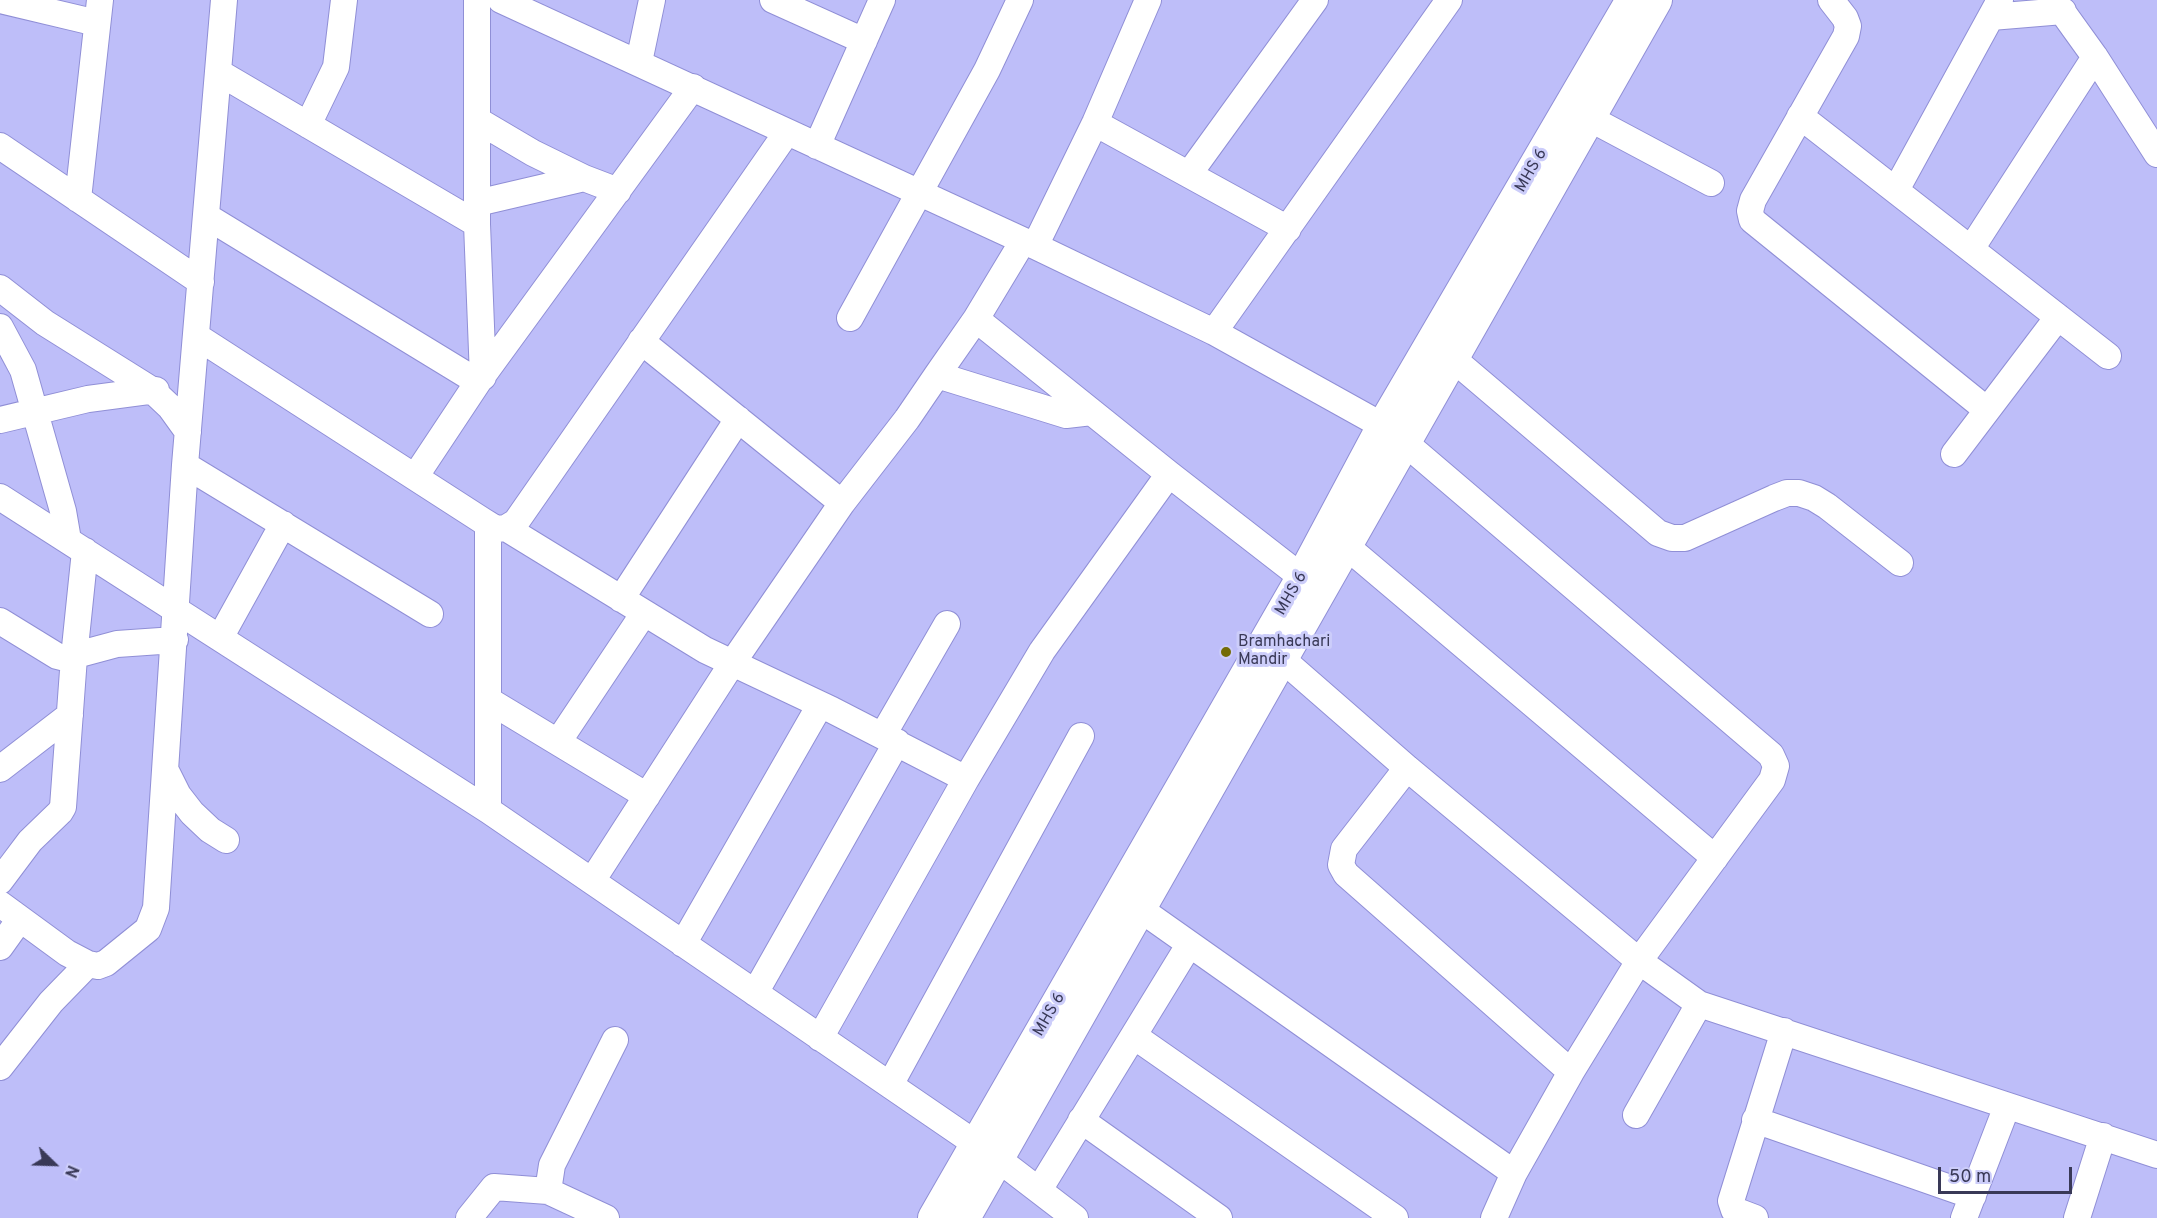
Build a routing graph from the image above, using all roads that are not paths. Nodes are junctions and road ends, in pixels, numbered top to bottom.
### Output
1 (0, 0) edge
2 (224, 0) edge
3 (344, 0) edge
4 (477, 0) edge
5 (501, 0) edge
6 (652, 0) edge
7 (773, 0) edge
8 (882, 0) edge
9 (1020, 0) edge
10 (1148, 0) edge
11 (1315, 0) edge
12 (1449, 0) edge
13 (1632, 0) edge
14 (1656, 0) edge
15 (1830, 0) edge
16 (2058, 6) edge
17 (1995, 8) edge
18 (98, 11) edge
19 (864, 41) junction
20 (2095, 57) junction
21 (639, 62) junction
22 (218, 72) junction
23 (693, 87) junction
24 (1800, 116) junction
25 (1589, 118) junction
26 (477, 120) junction
27 (1095, 123) junction
28 (308, 125) junction
29 (787, 132) junction
30 (0, 146) edge
31 (817, 147) junction
32 (2157, 154) edge
33 (1189, 174) junction
34 (584, 178) junction
35 (1711, 183) dead end
36 (1896, 190) junction
37 (618, 191) junction
38 (920, 194) junction
39 (78, 199) junction
40 (477, 214) junction
41 (206, 216) junction
42 (1288, 229) junction
43 (1029, 243) junction
44 (1971, 249) junction
45 (201, 282) junction
46 (0, 288) edge
47 (530, 312) junction
48 (2058, 317) junction
49 (481, 318) junction
50 (850, 318) dead end
51 (976, 319) junction
52 (0, 327) edge
53 (1214, 332) junction
54 (196, 336) junction
55 (641, 341) junction
56 (2108, 356) dead end
57 (1452, 358) junction
58 (937, 375) junction
59 (481, 380) junction
60 (192, 383) junction
61 (152, 390) junction
62 (1987, 410) junction
63 (34, 411) junction
64 (1092, 412) junction
65 (738, 419) junction
66 (0, 420) edge
67 (188, 432) junction
68 (1394, 434) junction
69 (1954, 454) dead end
70 (185, 465) junction
71 (1169, 474) junction
72 (415, 477) junction
73 (0, 497) edge
74 (842, 503) junction
75 (283, 524) junction
76 (497, 526) junction
77 (76, 545) junction
78 (1346, 546) junction
79 (1900, 563) dead end
80 (1311, 584) junction
81 (621, 598) junction
82 (177, 609) junction
83 (644, 613) junction
84 (430, 614) dead end
85 (0, 621) edge
86 (947, 624) dead end
87 (220, 638) junction
88 (175, 640) junction
89 (74, 657) junction
90 (1282, 659) junction
91 (733, 662) junction
92 (488, 700) junction
93 (820, 705) junction
94 (70, 715) junction
95 (1081, 736) dead end
96 (890, 739) junction
97 (558, 742) junction
98 (1407, 768) junction
99 (0, 769) edge
100 (166, 771) junction
101 (966, 779) junction
102 (647, 796) junction
103 (488, 810) junction
104 (226, 840) dead end
105 (1715, 858) junction
106 (0, 881) edge
107 (592, 881) junction
108 (1140, 909) junction
109 (10, 912) edge
110 (683, 944) junction
111 (1189, 945) junction
112 (0, 947) edge
113 (1639, 961) junction
114 (88, 964) junction
115 (755, 993) junction
116 (1699, 1004) junction
117 (1784, 1031) junction
118 (1134, 1036) junction
119 (820, 1038) junction
120 (615, 1040) dead end
121 (0, 1067) edge
122 (1570, 1072) junction
123 (890, 1085) junction
124 (2007, 1106) junction
125 (1636, 1115) dead end
126 (1082, 1120) junction
127 (1755, 1120) junction
128 (2103, 1136) junction
129 (987, 1152) junction
130 (2157, 1155) edge
131 (1514, 1173) junction
132 (1039, 1190) junction
133 (548, 1191) junction
134 (1969, 1207) edge
135 (469, 1218) edge
136 (606, 1218) edge
137 (934, 1218) edge
138 (964, 1218) edge
139 (1075, 1218) edge
140 (1219, 1218) edge
141 (1395, 1218) edge
142 (1494, 1218) edge
143 (1755, 1218) edge
144 (2077, 1218) edge

1 - 18 street
2 - 22 street
3 - 28 street
4 - 26 street
5 - 21 street
6 - 21 street
7 - 19 street
8 - 19 street
9 - 38 street
10 - 27 street
11 - 33 street
12 - 42 street
13 - 68 main road, MHS 6
14 - 25 main road
15 - 24 street
16 - 17 street
16 - 20 street
17 - 36 street
18 - 39 street
19 - 31 street
20 - 32 street
20 - 44 street
21 - 23 street
22 - 28 street
22 - 41 street
23 - 29 street
23 - 37 street
24 - 36 street
24 - 62 street
25 - 35 street
25 - 57 main road
26 - 34 street
26 - 40 street
27 - 33 street
27 - 43 street
28 - 40 street
29 - 31 street
29 - 55 street
30 - 39 street
31 - 38 street
33 - 42 street
34 - 37 street
34 - 40 street
36 - 44 street
37 - 47 street
38 - 43 street
38 - 50 street
39 - 45 street
40 - 49 street
41 - 45 street
41 - 59 street
42 - 53 street
43 - 51 street
43 - 53 street
44 - 48 street
45 - 54 street
46 - 61 street
47 - 49 street
47 - 59 street
48 - 56 street
48 - 62 street
49 - 59 street
51 - 58 street
51 - 64 street
52 - 63 street
53 - 68 street
54 - 60 street
54 - 72 street
55 - 65 street
55 - 76 street
57 - 68 main road
57 - 79 street
58 - 64 street
58 - 74 street
59 - 72 street
60 - 61 street
60 - 67 street
61 - 63 street
61 - 67 street
62 - 69 street
63 - 66 street
63 - 77 street
64 - 71 street
65 - 74 street
65 - 81 street
67 - 70 street
68 - 78 main road
68 - 80 main road, MHS 6
68 - 105 street
70 - 75 street
70 - 82 street
71 - 80 street
71 - 101 street
72 - 76 street
73 - 77 street
74 - 91 street
75 - 84 street
75 - 87 street
76 - 81 street
76 - 92 street
77 - 82 street
77 - 89 street
78 - 80 main road
78 - 105 street
80 - 90 main road
80 - 129 main road, MHS 6
81 - 83 street
82 - 87 street
82 - 88 street
83 - 91 street
83 - 97 street
85 - 89 street
86 - 96 street
87 - 103 street
88 - 89 street
88 - 100 street
89 - 94 street
90 - 98 street
90 - 108 main road
91 - 93 street
91 - 102 street
92 - 97 street
92 - 103 street
93 - 96 street
93 - 110 street
94 - 99 street
94 - 106 street
95 - 123 street
96 - 101 street
96 - 115 street
97 - 102 street
98 - 113 street
98 - 122 street
100 - 104 street
100 - 114 street
101 - 119 street
102 - 107 street
103 - 107 street
105 - 113 street
107 - 110 street
108 - 111 street
108 - 129 main road
109 - 112 street
109 - 114 street
110 - 115 street
111 - 118 street
111 - 131 street
113 - 116 street
113 - 122 street
114 - 121 street
115 - 119 street
116 - 117 street
116 - 125 street
117 - 124 street
117 - 127 street
118 - 126 street
118 - 141 street
119 - 123 street
120 - 133 street
122 - 131 street
123 - 129 street
124 - 128 street
124 - 134 street
126 - 132 street
126 - 140 street
127 - 134 street
127 - 143 street
128 - 130 street
128 - 144 street
129 - 132 street
129 - 137 main road, MHS 6
129 - 138 main road
131 - 142 street
132 - 139 street
133 - 135 street
133 - 136 street

